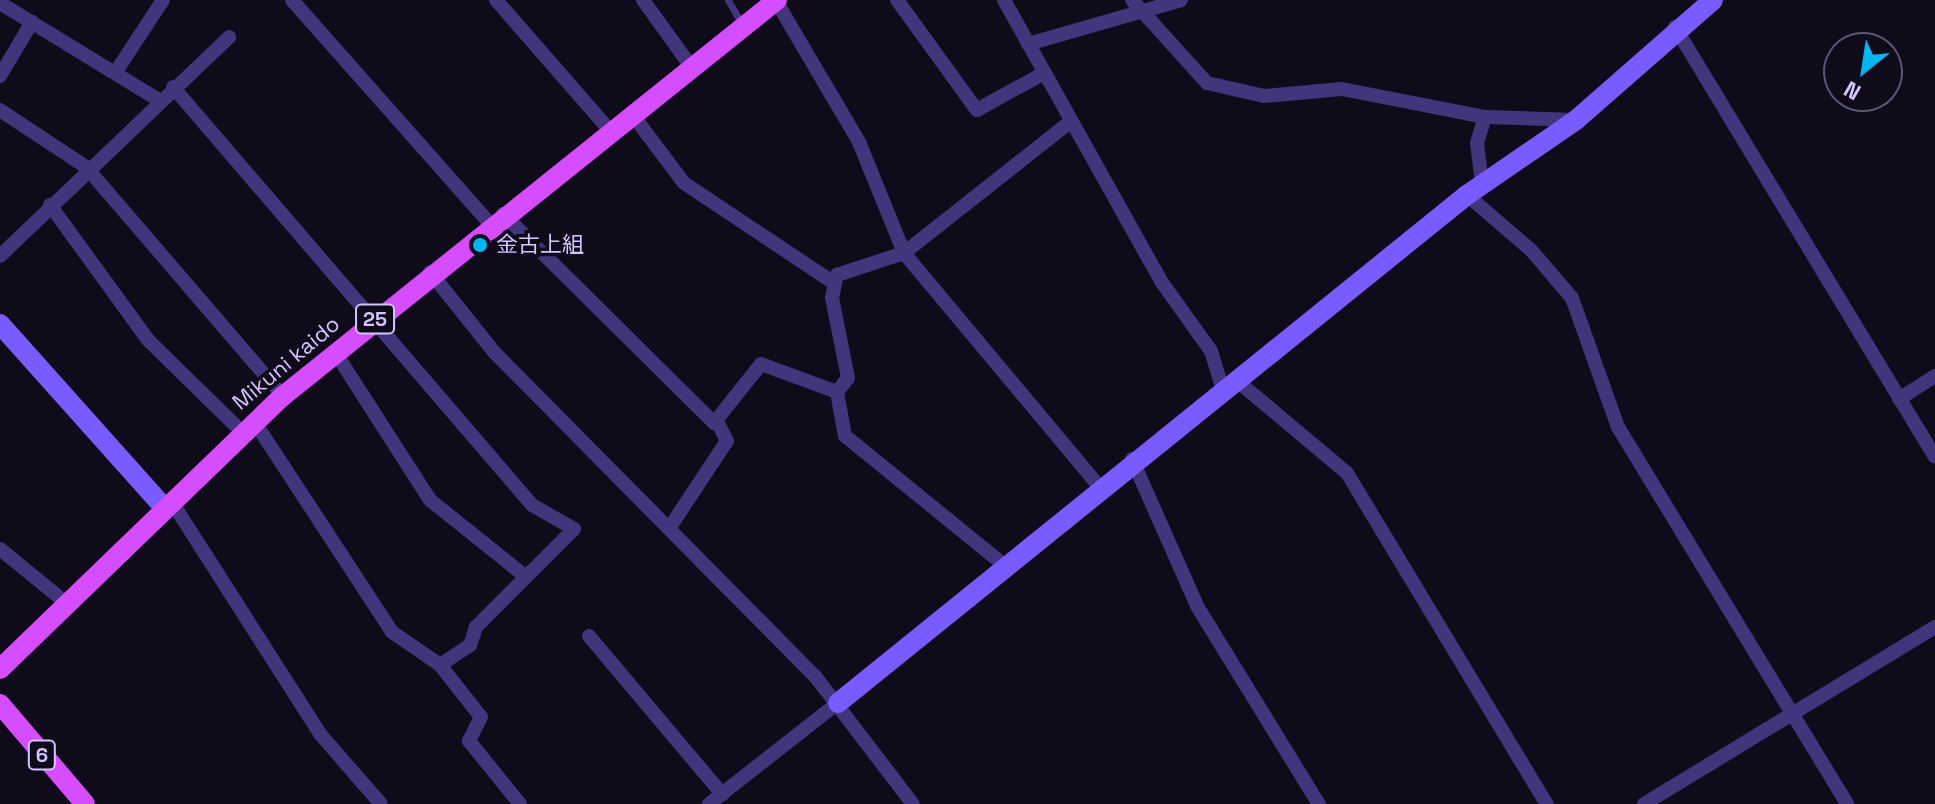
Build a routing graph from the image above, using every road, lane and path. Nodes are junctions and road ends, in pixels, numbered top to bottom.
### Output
1 (163, 0) edge
2 (292, 0) edge
3 (496, 0) edge
4 (643, 0) edge
5 (728, 0) edge
6 (776, 0) edge
7 (897, 0) edge
8 (1004, 0) edge
9 (1181, 0) edge
10 (1713, 0) edge
11 (0, 3) edge
12 (1136, 5) edge
13 (32, 22) junction
14 (743, 26) junction
15 (1675, 27) junction
16 (229, 37) dead end
17 (1028, 44) junction
18 (692, 68) junction
19 (115, 73) junction
20 (1044, 73) junction
21 (0, 76) edge
22 (173, 87) junction
23 (159, 100) junction
24 (0, 110) edge
25 (632, 114) junction
26 (1485, 117) junction
27 (1576, 120) junction
28 (1071, 121) junction
29 (611, 132) junction
30 (86, 167) junction
31 (1474, 189) junction
32 (50, 205) junction
33 (496, 219) junction
34 (904, 253) junction
35 (0, 256) edge
36 (430, 272) junction
37 (834, 283) junction
38 (377, 318) junction
39 (0, 324) edge
40 (335, 352) junction
41 (1935, 376) edge
42 (1229, 384) junction
43 (837, 392) junction
44 (283, 396) junction
45 (1899, 399) junction
46 (718, 423) junction
47 (248, 426) junction
48 (1935, 457) edge
49 (1132, 459) junction
50 (1099, 486) junction
51 (163, 506) junction
52 (670, 527) junction
53 (0, 549) edge
54 (1004, 565) junction
55 (526, 577) junction
56 (65, 602) junction
57 (1935, 627) edge
58 (589, 636) dead end
59 (440, 665) junction
60 (0, 669) edge
61 (838, 703) junction
62 (0, 704) edge
63 (1792, 713) junction
64 (722, 794) junction
65 (85, 804) edge
66 (381, 804) edge
67 (520, 804) edge
68 (709, 804) edge
69 (913, 804) edge
70 (1319, 804) edge
71 (1547, 804) edge
72 (1644, 804) edge
73 (1847, 804) edge

1 - 19 street
2 - 33 street
3 - 29 street
4 - 18 street
5 - 14 lane
6 - 14 main road, Mikuni kaido / 25
6 - 34 street
7 - 20 street
8 - 17 street
9 - 12 street
10 - 15 street
11 - 13 street
12 - 17 street
12 - 26 street
13 - 19 street
13 - 21 street
14 - 18 main road, Mikuni kaido / 25
15 - 27 street
15 - 45 street
16 - 22 street
17 - 20 street
18 - 25 main road, Mikuni kaido / 25
19 - 23 street
20 - 28 street
22 - 23 street
22 - 38 street
23 - 30 street
24 - 30 street
25 - 29 main road, Mikuni kaido / 25
25 - 37 street
26 - 27 street
26 - 31 street
27 - 31 street
28 - 34 street
28 - 42 street
29 - 33 main road, Mikuni kaido / 25
30 - 32 street
30 - 44 street
31 - 42 street
31 - 63 street
32 - 35 street
32 - 47 street
33 - 36 main road, Mikuni kaido / 25
33 - 46 street
34 - 37 street
34 - 50 street
36 - 38 main road, Mikuni kaido / 25
36 - 52 street
37 - 43 street
38 - 40 main road, Mikuni kaido / 25
38 - 55 street
39 - 51 street
40 - 44 main road, Mikuni kaido / 25
40 - 55 street
41 - 45 street
42 - 49 street
42 - 71 street
43 - 46 street
43 - 54 street
44 - 47 main road, Mikuni kaido / 25
45 - 48 street
46 - 52 street
47 - 51 main road, Mikuni kaido / 25
47 - 59 street
49 - 50 street
49 - 70 street
50 - 54 street
51 - 56 main road, Mikuni kaido / 25
51 - 66 street
52 - 61 street
53 - 56 street
54 - 61 street
55 - 59 street
56 - 60 main road, Mikuni kaido / 25
57 - 63 street
58 - 64 street
59 - 67 street
61 - 64 street
61 - 69 street
62 - 65 main road, 6
63 - 72 street
63 - 73 street
64 - 68 street

